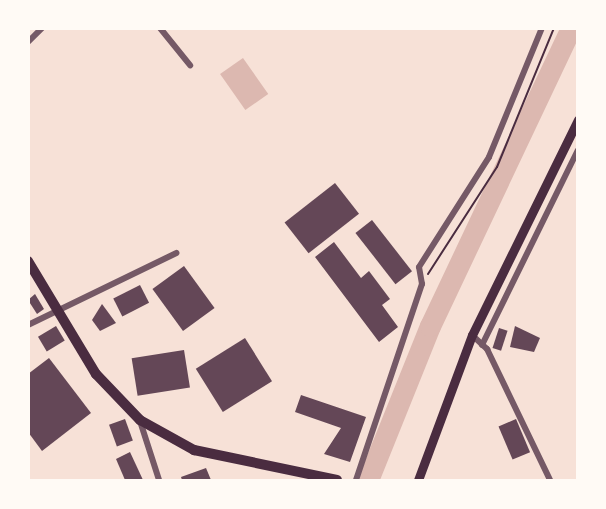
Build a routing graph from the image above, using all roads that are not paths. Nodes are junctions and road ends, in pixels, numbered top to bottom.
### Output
1 (42, 28) edge
2 (160, 28) edge
3 (542, 28) edge
4 (28, 42) edge
5 (190, 65) dead end
6 (578, 120) edge
7 (578, 150) edge
8 (176, 253) dead end
9 (28, 261) edge
10 (57, 308) junction
11 (28, 325) edge
12 (472, 335) junction
13 (482, 345) junction
14 (140, 420) junction
15 (159, 480) edge
16 (337, 480) edge
17 (356, 480) edge
18 (418, 480) edge
19 (550, 480) edge

1 - 4 street
2 - 5 street
3 - 17 street
6 - 12 main road
7 - 13 street
8 - 10 street
9 - 10 highway
10 - 11 street
10 - 14 highway
12 - 13 street
12 - 18 main road
13 - 19 street
14 - 15 street
14 - 16 highway

